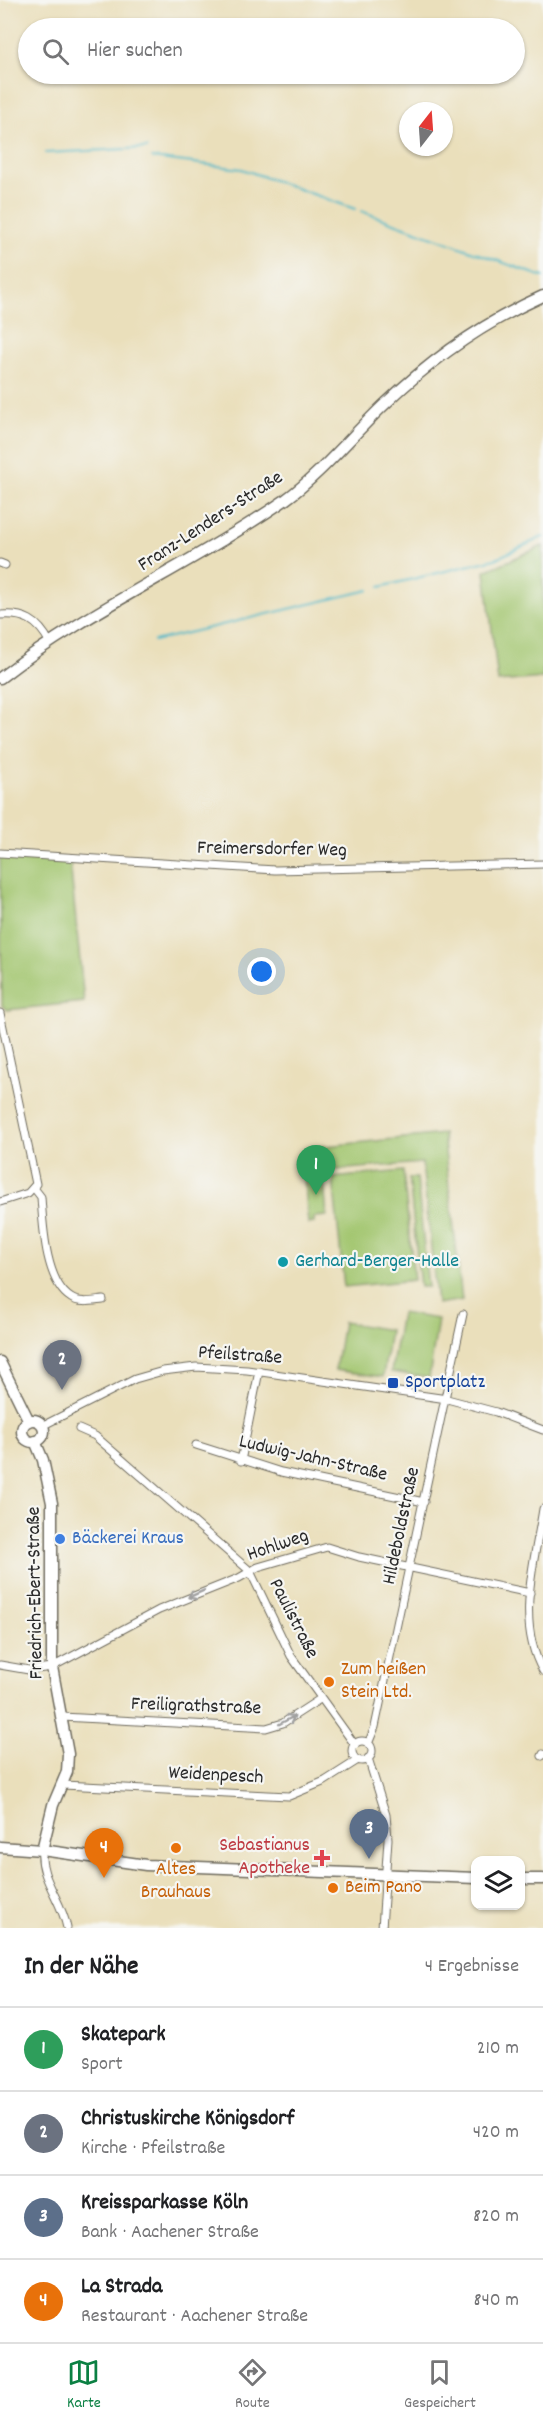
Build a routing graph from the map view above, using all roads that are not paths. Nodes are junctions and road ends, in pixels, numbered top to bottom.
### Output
1 (543, 296) edge
2 (0, 615) edge
3 (50, 643) junction
4 (0, 678) edge
5 (0, 853) edge
6 (543, 864) edge
7 (0, 1013) edge
8 (34, 1188) junction
9 (0, 1202) edge
10 (103, 1300) dead end
11 (463, 1314) dead end
12 (0, 1362) edge
13 (259, 1371) junction
14 (3, 1377) edge
15 (447, 1399) junction
16 (29, 1421) junction
17 (42, 1426) junction
18 (80, 1429) dead end
19 (543, 1430) edge
20 (35, 1441) junction
21 (196, 1445) dead end
22 (241, 1461) junction
23 (424, 1502) junction
24 (543, 1509) edge
25 (410, 1567) junction
26 (250, 1571) junction
27 (530, 1593) junction
28 (0, 1665) edge
29 (52, 1667) junction
30 (543, 1671) edge
31 (320, 1699) junction
32 (62, 1718) junction
33 (355, 1744) junction
34 (368, 1744) junction
35 (368, 1758) junction
36 (358, 1760) junction
37 (63, 1785) junction
38 (0, 1847) edge
39 (42, 1850) junction
40 (386, 1876) junction
41 (471, 1878) edge
42 (525, 1879) edge
43 (543, 1879) edge
44 (67, 1928) edge
45 (382, 1928) edge

1 - 3 street, Franz-Lenders-Straße
2 - 3 street
3 - 4 street, Franz-Lenders-Straße
5 - 6 street, Freimersdorfer Weg
7 - 8 street
8 - 9 street
8 - 10 street
11 - 15 street, Hildeboldstraße
12 - 14 street
13 - 15 street, Pfeilstraße
13 - 17 street, Pfeilstraße
13 - 22 street
14 - 16 street
15 - 19 street, Pfeilstraße
15 - 23 street, Hildeboldstraße
16 - 17 street
16 - 20 street
17 - 20 street
18 - 26 street, Paulistraße
20 - 29 street, Friedrich-Ebert-Straße
21 - 22 street, Ludwig-Jahn-Straße
22 - 23 street, Ludwig-Jahn-Straße
23 - 25 street, Hildeboldstraße
24 - 27 street
25 - 26 street, Hohlweg
25 - 27 street, Hohlweg
25 - 34 street, Hildeboldstraße
26 -> 29 street, Hohlweg
26 - 31 street, Paulistraße
27 - 30 street
28 - 29 street
29 - 32 street, Friedrich-Ebert-Straße
32 -> 31 street, Freiligrathstraße
31 - 33 street, Paulistraße
32 - 37 street, Friedrich-Ebert-Straße
33 - 34 street
33 - 36 street, Paulistraße
34 - 35 street
35 - 36 street
35 - 40 street
36 - 37 street, Weidenpesch
37 - 39 street, Friedrich-Ebert-Straße
38 - 39 street
39 - 40 street
39 - 44 street
40 - 41 street
40 - 45 street
42 - 43 street

